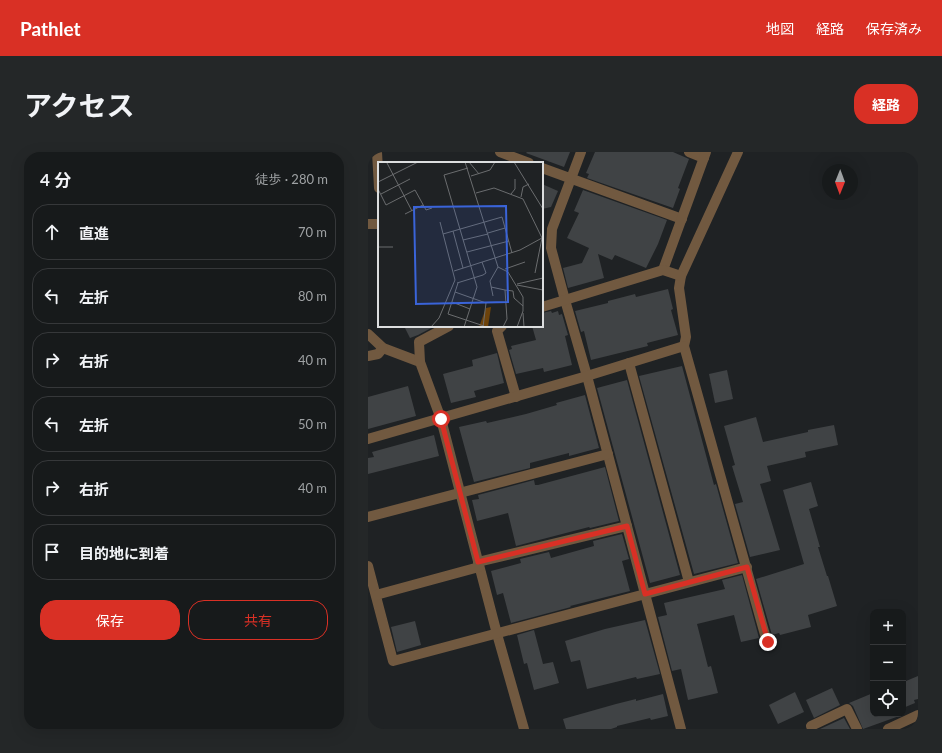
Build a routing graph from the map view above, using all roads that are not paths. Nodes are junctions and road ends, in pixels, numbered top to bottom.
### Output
1 (377, 152) edge
2 (500, 152) edge
3 (580, 152) edge
4 (689, 152) edge
5 (738, 152) edge
6 (705, 155) edge
7 (526, 162) edge
8 (543, 168) edge
9 (378, 170) edge
10 (571, 179) junction
11 (682, 219) junction
12 (663, 270) junction
13 (681, 276) junction
14 (565, 300) junction
15 (543, 307) edge
16 (447, 327) edge
17 (501, 327) edge
18 (368, 334) edge
19 (684, 346) junction
20 (383, 348) junction
21 (368, 356) edge
22 (420, 362) junction
23 (629, 363) junction
24 (587, 376) junction
25 (516, 397) junction
26 (441, 419) junction
27 (368, 440) edge
28 (608, 454) junction
29 (460, 493) junction
30 (368, 517) edge
31 (627, 526) junction
32 (479, 564) junction
33 (368, 566) edge
34 (747, 567) junction
35 (689, 582) junction
36 (645, 594) junction
37 (376, 595) junction
38 (496, 634) junction
39 (768, 642) dead end
40 (918, 715) edge
41 (811, 726) dead end
42 (524, 729) edge
43 (681, 729) edge
44 (857, 729) edge
45 (888, 729) edge

1 - 9 street
2 - 7 street
3 - 10 street
4 - 6 street
5 - 13 street
6 - 11 street
8 - 10 street
10 - 11 street
10 - 14 street
11 - 12 street
12 - 13 street
12 - 14 street
13 - 19 street
14 - 15 street
14 - 24 street
16 - 22 street
17 - 25 street
18 - 20 street
19 - 23 street
19 - 34 street
20 - 21 street
20 - 22 street
22 - 26 street
23 - 24 street
23 - 35 street
24 - 25 street
24 - 28 street
25 - 26 street
26 - 27 street
26 - 29 street
28 - 29 street
28 - 31 street
29 - 30 street
29 - 32 street
31 - 32 street
31 - 36 street
32 - 37 street
32 - 38 street
33 - 37 street
34 - 35 street
34 - 39 street
35 - 36 street
36 - 38 street
36 - 43 street
37 - 38 street
38 - 42 street
40 - 45 street
41 - 44 street

